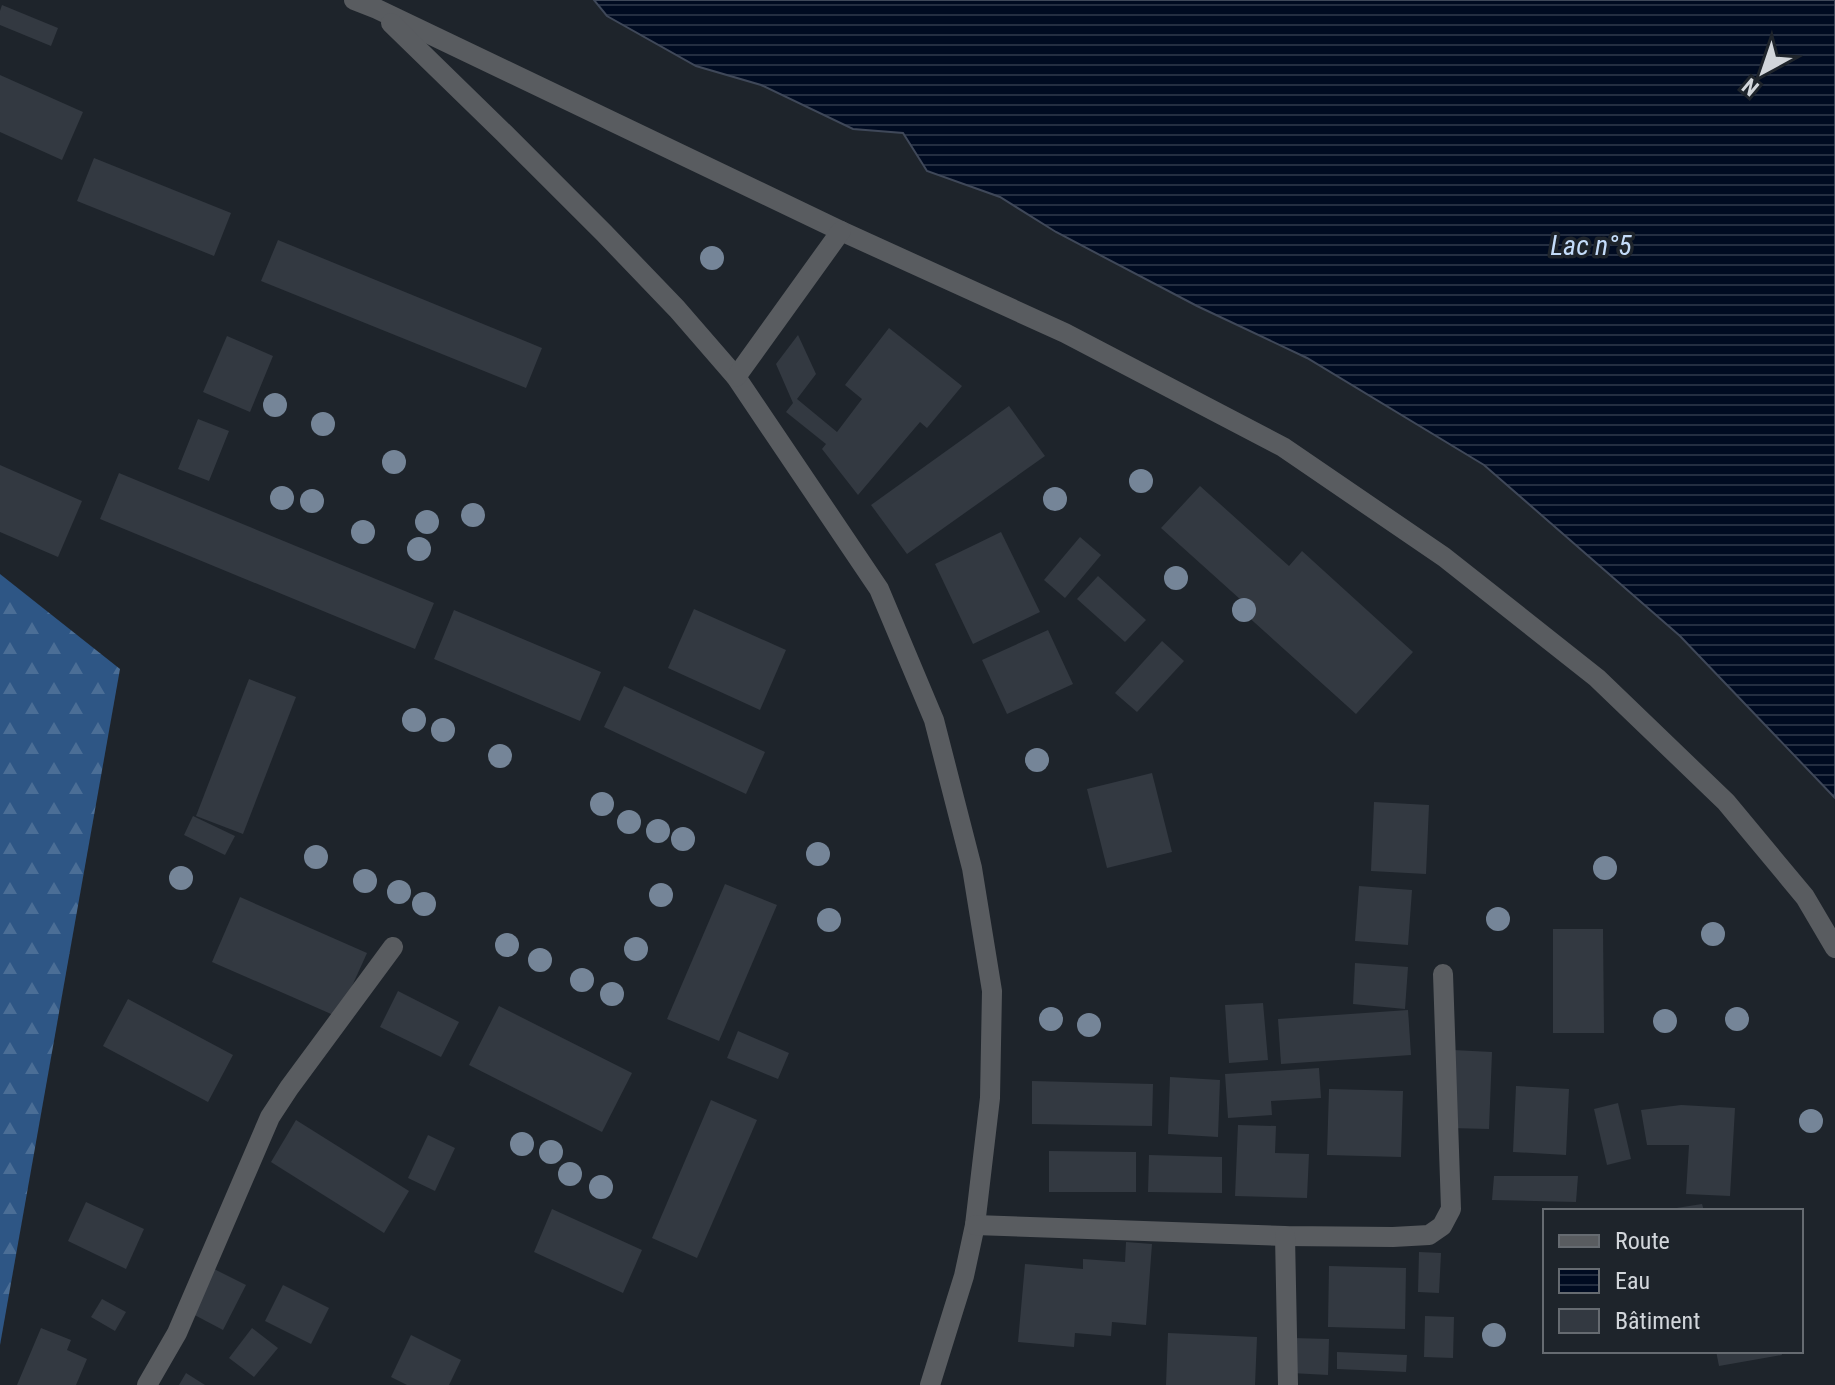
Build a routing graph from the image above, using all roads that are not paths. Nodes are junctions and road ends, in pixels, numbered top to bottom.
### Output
1 (354, 0) edge
2 (377, 9) junction
3 (841, 231) junction
4 (736, 377) junction
5 (393, 947) dead end
6 (1835, 948) edge
7 (1443, 974) dead end
8 (975, 1225) junction
9 (1285, 1236) junction
10 (147, 1385) edge
11 (930, 1385) edge
12 (1288, 1385) edge

1 - 2 street
2 - 3 street
2 - 4 street
3 - 4 street
3 - 6 street
4 - 8 street
5 - 10 street
7 - 9 street
8 - 9 street
8 - 11 street
9 - 12 street

